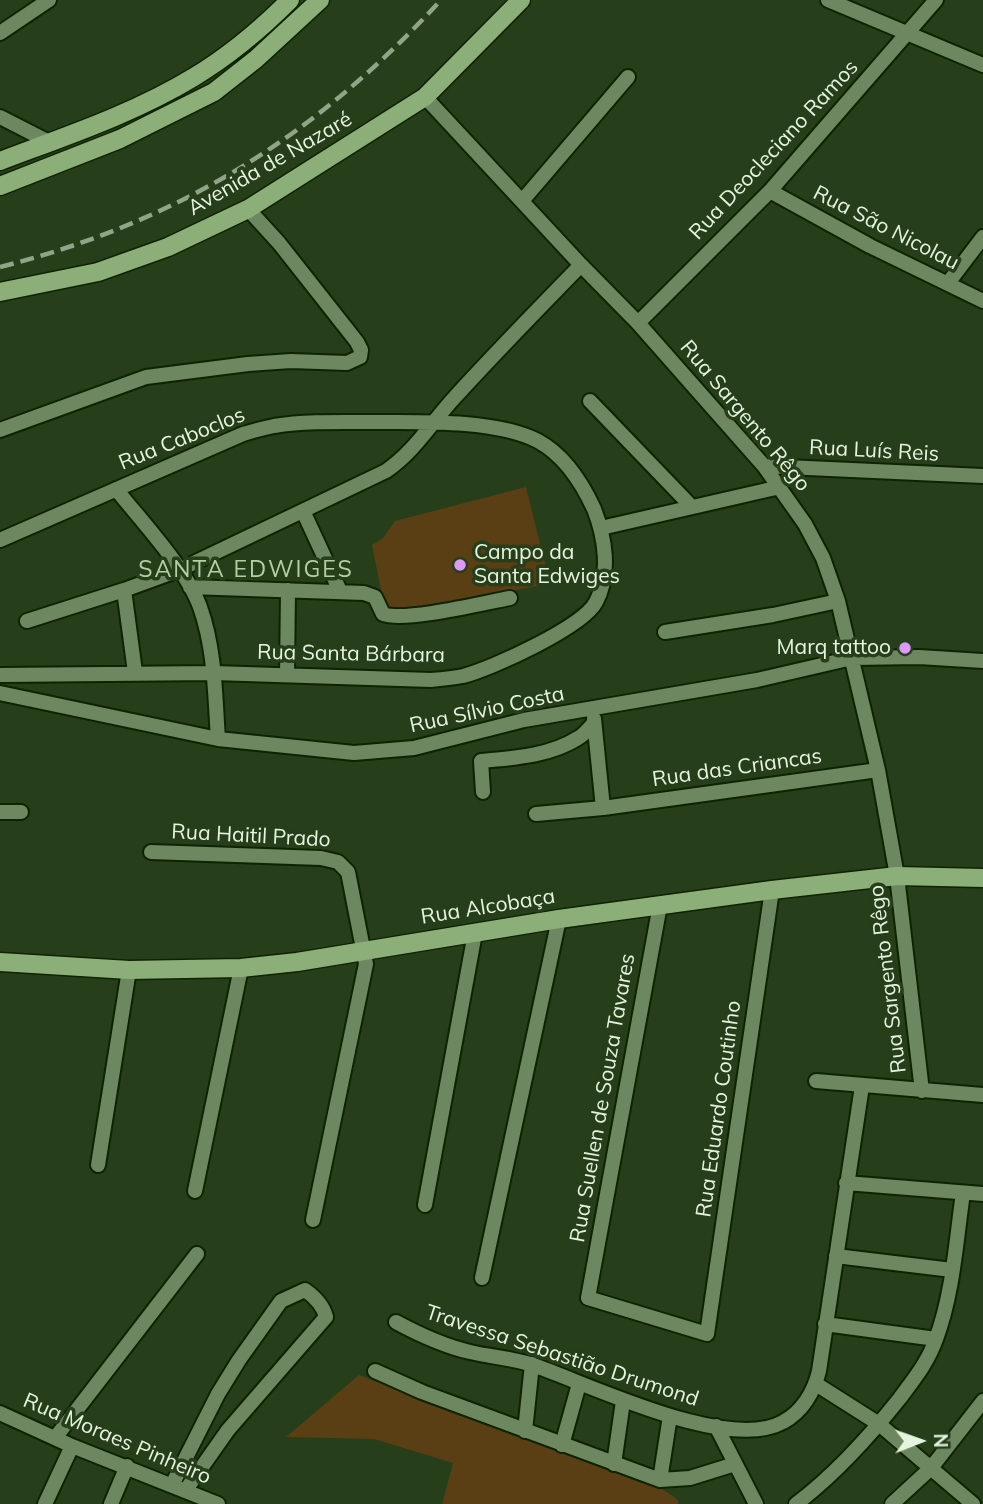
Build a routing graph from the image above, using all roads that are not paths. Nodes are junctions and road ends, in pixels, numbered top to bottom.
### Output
1 (49, 0) edge
2 (290, 0) edge
3 (320, 0) edge
4 (521, 0) edge
5 (828, 0) edge
6 (936, 0) edge
7 (0, 33) edge
8 (908, 33) junction
9 (983, 65) edge
10 (628, 77) dead end
11 (425, 97) junction
12 (0, 117) edge
13 (44, 144) junction
14 (0, 161) edge
15 (52, 167) junction
16 (0, 186) edge
17 (770, 191) junction
18 (522, 201) junction
19 (248, 209) junction
20 (983, 237) edge
21 (581, 265) junction
22 (948, 284) junction
23 (0, 292) edge
24 (983, 301) edge
25 (638, 323) junction
26 (590, 401) dead end
27 (432, 422) junction
28 (0, 430) edge
29 (764, 466) junction
30 (983, 476) edge
31 (780, 487) junction
32 (116, 489) junction
33 (692, 507) junction
34 (303, 511) junction
35 (601, 528) junction
36 (0, 540) edge
37 (179, 570) junction
38 (190, 587) junction
39 (124, 590) junction
40 (288, 590) junction
41 (340, 591) junction
42 (510, 598) dead end
43 (838, 601) junction
44 (27, 621) dead end
45 (665, 632) dead end
46 (852, 658) junction
47 (983, 661) edge
48 (135, 672) junction
49 (214, 673) junction
50 (0, 675) edge
51 (287, 675) junction
52 (0, 693) edge
53 (594, 716) junction
54 (218, 739) junction
55 (877, 770) junction
56 (483, 792) dead end
57 (603, 808) junction
58 (0, 812) edge
59 (21, 812) dead end
60 (536, 814) dead end
61 (151, 852) dead end
62 (897, 876) junction
63 (983, 878) edge
64 (772, 890) junction
65 (660, 905) junction
66 (559, 919) junction
67 (475, 933) junction
68 (363, 950) junction
69 (0, 962) edge
70 (241, 968) junction
71 (129, 970) junction
72 (816, 1081) dead end
73 (862, 1086) junction
74 (922, 1091) junction
75 (983, 1095) edge
76 (98, 1165) dead end
77 (846, 1183) junction
78 (195, 1191) dead end
79 (963, 1193) junction
80 (983, 1194) edge
81 (425, 1205) dead end
82 (313, 1220) dead end
83 (197, 1254) dead end
84 (836, 1256) junction
85 (952, 1270) junction
86 (482, 1278) dead end
87 (588, 1298) joint
88 (396, 1322) dead end
89 (825, 1324) junction
90 (936, 1339) junction
91 (532, 1364) junction
92 (375, 1371) dead end
93 (579, 1384) junction
94 (816, 1384) junction
95 (623, 1401) junction
96 (983, 1401) edge
97 (0, 1413) edge
98 (670, 1416) junction
99 (879, 1424) junction
100 (716, 1426) junction
101 (526, 1431) junction
102 (55, 1438) junction
103 (562, 1445) junction
104 (72, 1446) junction
105 (614, 1464) junction
106 (735, 1464) junction
107 (127, 1466) junction
108 (931, 1468) junction
109 (660, 1480) junction
110 (186, 1494) edge
111 (45, 1504) edge
112 (111, 1504) edge
113 (218, 1504) edge
114 (756, 1504) edge
115 (796, 1504) edge
116 (892, 1504) edge
117 (973, 1504) edge

1 - 7 street
2 - 13 main road
3 - 15 main road
4 - 11 main road, Avenida de Nazaré
5 - 8 street
6 - 8 street, Rua Deocleciano Ramos
8 - 9 street
8 - 17 street, Rua Deocleciano Ramos
10 - 18 street
11 - 18 street, Rua Sargento Rêgo
11 - 19 main road, Avenida de Nazaré
12 - 13 street
13 - 14 main road
13 - 15 main road
15 - 16 main road
17 - 22 street, Rua São Nicolau
17 - 25 street, Rua Deocleciano Ramos
18 - 21 street, Rua Sargento Rêgo
19 - 23 main road, Avenida de Nazaré
19 - 28 street
20 - 22 street
21 - 25 street, Rua Sargento Rêgo
21 - 27 street
22 - 24 street, Rua São Nicolau
25 - 29 street, Rua Sargento Rêgo
26 - 33 street
27 - 32 street, Rua Caboclos
27 - 34 street
27 - 35 street, Rua Santa Bárbara
29 - 30 street, Rua Luís Reis
29 - 31 street, Rua Sargento Rêgo
31 - 33 street
31 - 43 street, Rua Sargento Rêgo
32 - 36 street, Rua Caboclos
32 - 37 street
33 - 35 street
34 - 37 street
34 - 41 street
35 - 51 street, Rua Santa Bárbara
37 - 38 street
37 - 39 street
38 - 40 street
38 - 49 street
39 - 44 street
39 - 48 street
40 - 41 street
40 - 51 street
41 - 42 street
43 - 45 street
43 - 46 street, Rua Sargento Rêgo
46 - 47 street, Rua Sílvio Costa
46 - 53 street, Rua Sílvio Costa
46 - 55 street, Rua Sargento Rêgo
48 - 49 street, Rua Santa Bárbara
48 - 50 street, Rua Santa Bárbara
49 - 51 street, Rua Santa Bárbara
49 - 54 street
52 - 54 street, Rua Sílvio Costa
53 - 54 street, Rua Sílvio Costa
53 - 56 street
53 - 57 street
55 - 57 street, Rua das Criancas
55 - 62 street, Rua Sargento Rêgo
57 - 60 street, Rua das Criancas
58 - 59 street
61 - 68 street, Rua Haitil Prado
62 - 63 main road, Rua Alcobaça
62 - 64 main road, Rua Alcobaça
62 - 74 street, Rua Sargento Rêgo
64 - 65 main road, Rua Alcobaça
64 - 87 street, Rua Eduardo Coutinho
65 - 66 main road, Rua Alcobaça
65 - 87 street, Rua Suellen de Souza Tavares
66 - 67 main road, Rua Alcobaça
66 - 86 street
67 - 68 main road, Rua Alcobaça
67 - 81 street
68 - 70 main road, Rua Alcobaça
68 - 82 street
69 - 71 main road, Rua Alcobaça
70 - 71 main road, Rua Alcobaça
70 - 78 street
71 - 76 street
72 - 73 street
73 - 74 street
73 - 77 street, Travessa Sebastião Drumond
74 - 75 street
77 - 79 street
77 - 84 street, Travessa Sebastião Drumond
79 - 80 street
79 - 85 street
83 - 102 street
84 - 85 street
84 - 89 street, Travessa Sebastião Drumond
85 - 90 street
88 - 91 street, Travessa Sebastião Drumond
89 - 90 street
89 - 94 street, Travessa Sebastião Drumond
90 - 99 street
91 - 93 street, Travessa Sebastião Drumond
91 - 101 street
92 - 101 street
93 - 95 street, Travessa Sebastião Drumond
93 - 103 street
94 - 99 street
94 - 100 street, Travessa Sebastião Drumond
95 - 98 street, Travessa Sebastião Drumond
95 - 105 street
96 - 108 street
97 - 102 street, Rua Moraes Pinheiro
98 - 100 street, Travessa Sebastião Drumond
98 - 109 street
99 - 108 street
99 - 115 street
100 - 106 street
101 - 103 street
102 - 104 street, Rua Moraes Pinheiro
103 - 105 street
104 - 107 street, Rua Moraes Pinheiro
104 - 111 street
105 - 109 street
106 - 109 street
106 - 114 street
107 - 110 street, Rua Moraes Pinheiro
107 - 112 street
108 - 116 street
108 - 117 street
110 - 110 street
110 - 113 street, Rua Moraes Pinheiro

